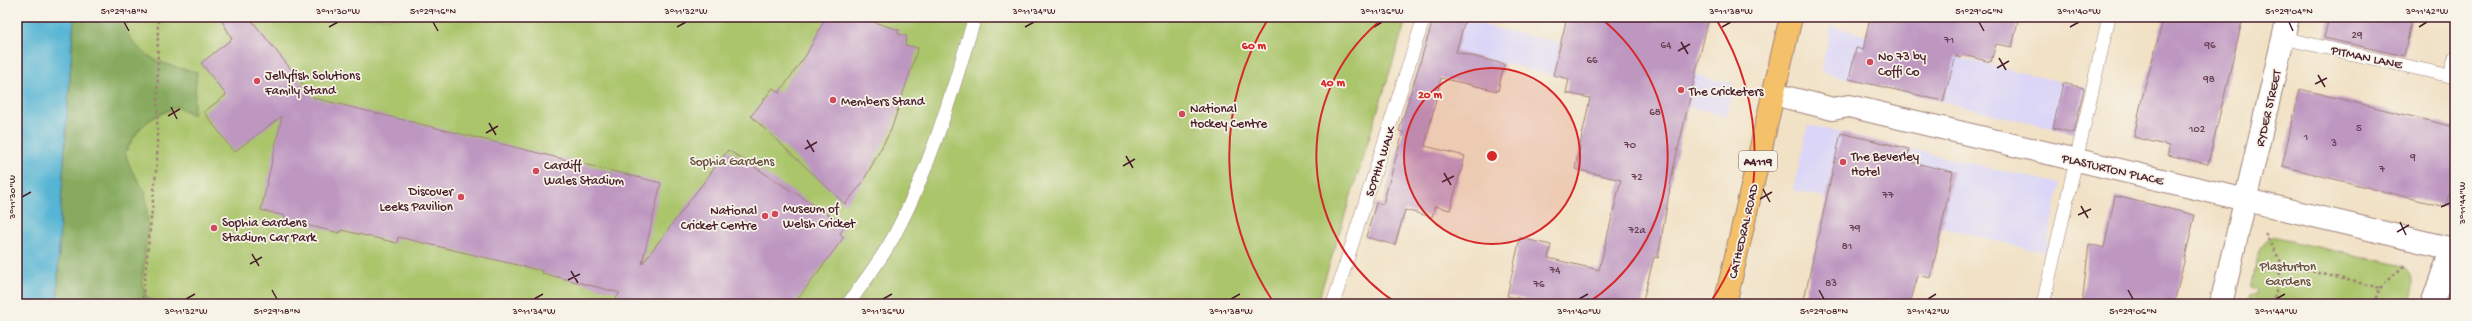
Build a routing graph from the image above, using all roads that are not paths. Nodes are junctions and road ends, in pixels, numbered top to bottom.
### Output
1 (975, 17) edge
2 (1424, 17) edge
3 (1791, 17) edge
4 (2109, 17) edge
5 (2285, 27) edge
6 (2455, 57) edge
7 (2453, 76) edge
8 (1773, 94) junction
9 (2076, 160) junction
10 (2246, 199) junction
11 (2454, 248) edge
12 (848, 304) edge
13 (1333, 304) edge
14 (1724, 304) edge
15 (2043, 304) edge
16 (2220, 304) edge
17 (2432, 304) edge

1 - 12 lane
2 - 13 lane, SOPHIA WALK
3 - 8 main road, CATHEDRAL ROAD / A4119
4 - 9 lane
5 - 7 lane, PITMAN LANE
5 - 10 street, RYDER STREET
6 - 7 lane, PITMAN LANE
8 - 9 street, PLASTURTON PLACE
8 - 14 main road, CATHEDRAL ROAD / A4119
9 - 10 street, PLASTURTON PLACE
9 - 15 lane
10 - 11 street, PLASTURTON PLACE
10 - 16 street
11 - 17 street

